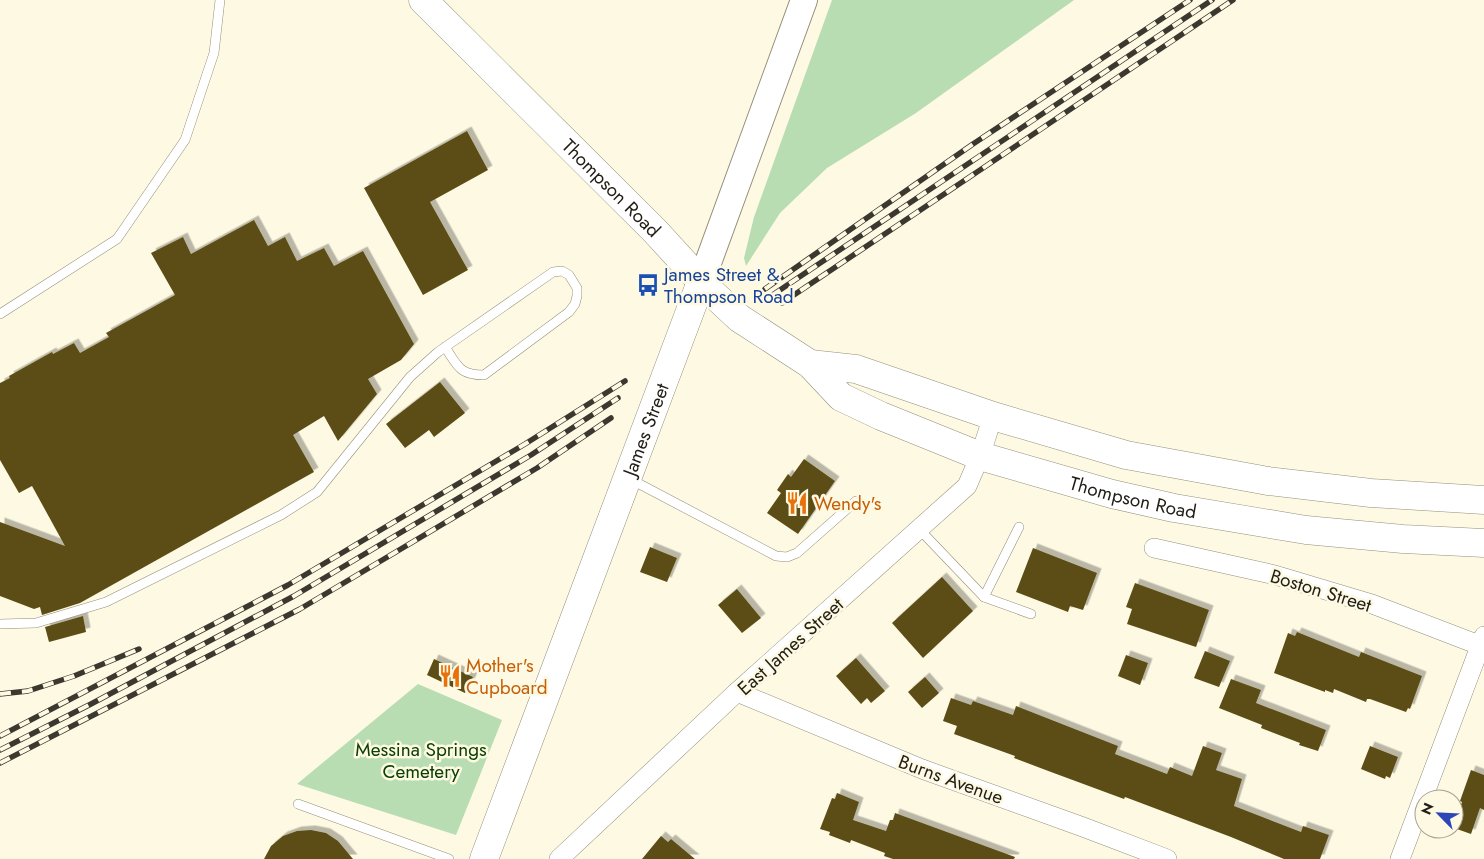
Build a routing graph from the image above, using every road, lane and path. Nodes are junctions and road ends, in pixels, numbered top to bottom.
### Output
1 (220, 0) edge
2 (423, 0) edge
3 (804, 0) edge
4 (701, 282) junction
5 (0, 314) edge
6 (445, 347) junction
7 (810, 364) junction
8 (993, 416) junction
9 (980, 456) junction
10 (628, 478) junction
11 (856, 500) dead end
12 (1484, 500) edge
13 (1019, 527) dead end
14 (920, 530) junction
15 (1484, 543) edge
16 (1154, 548) dead end
17 (984, 598) junction
18 (1031, 614) dead end
19 (0, 624) edge
20 (1483, 643) edge
21 (737, 692) junction
22 (298, 804) dead end
23 (450, 859) edge
24 (484, 859) edge
25 (559, 859) edge
26 (1167, 859) edge
27 (1400, 859) edge

1 - 5 lane
2 - 4 main road, Thompson Road
3 - 4 main road, James Street
4 - 7 main road, Thompson Road
4 - 10 main road, James Street
6 - 6 lane
6 - 19 lane
7 - 8 main road, Thompson Road
7 - 9 main road, Thompson Road
8 - 9 street, East James Street
8 - 12 main road, Thompson Road
9 - 14 street, East James Street
9 - 15 main road, Thompson Road
10 - 11 lane
10 - 24 main road, James Street
13 - 17 lane
14 - 17 lane
14 - 21 street, East James Street
16 - 20 street, Boston Street
17 - 18 lane
20 - 27 street
21 - 25 street, East James Street
21 - 26 street, Burns Avenue
22 - 23 lane

